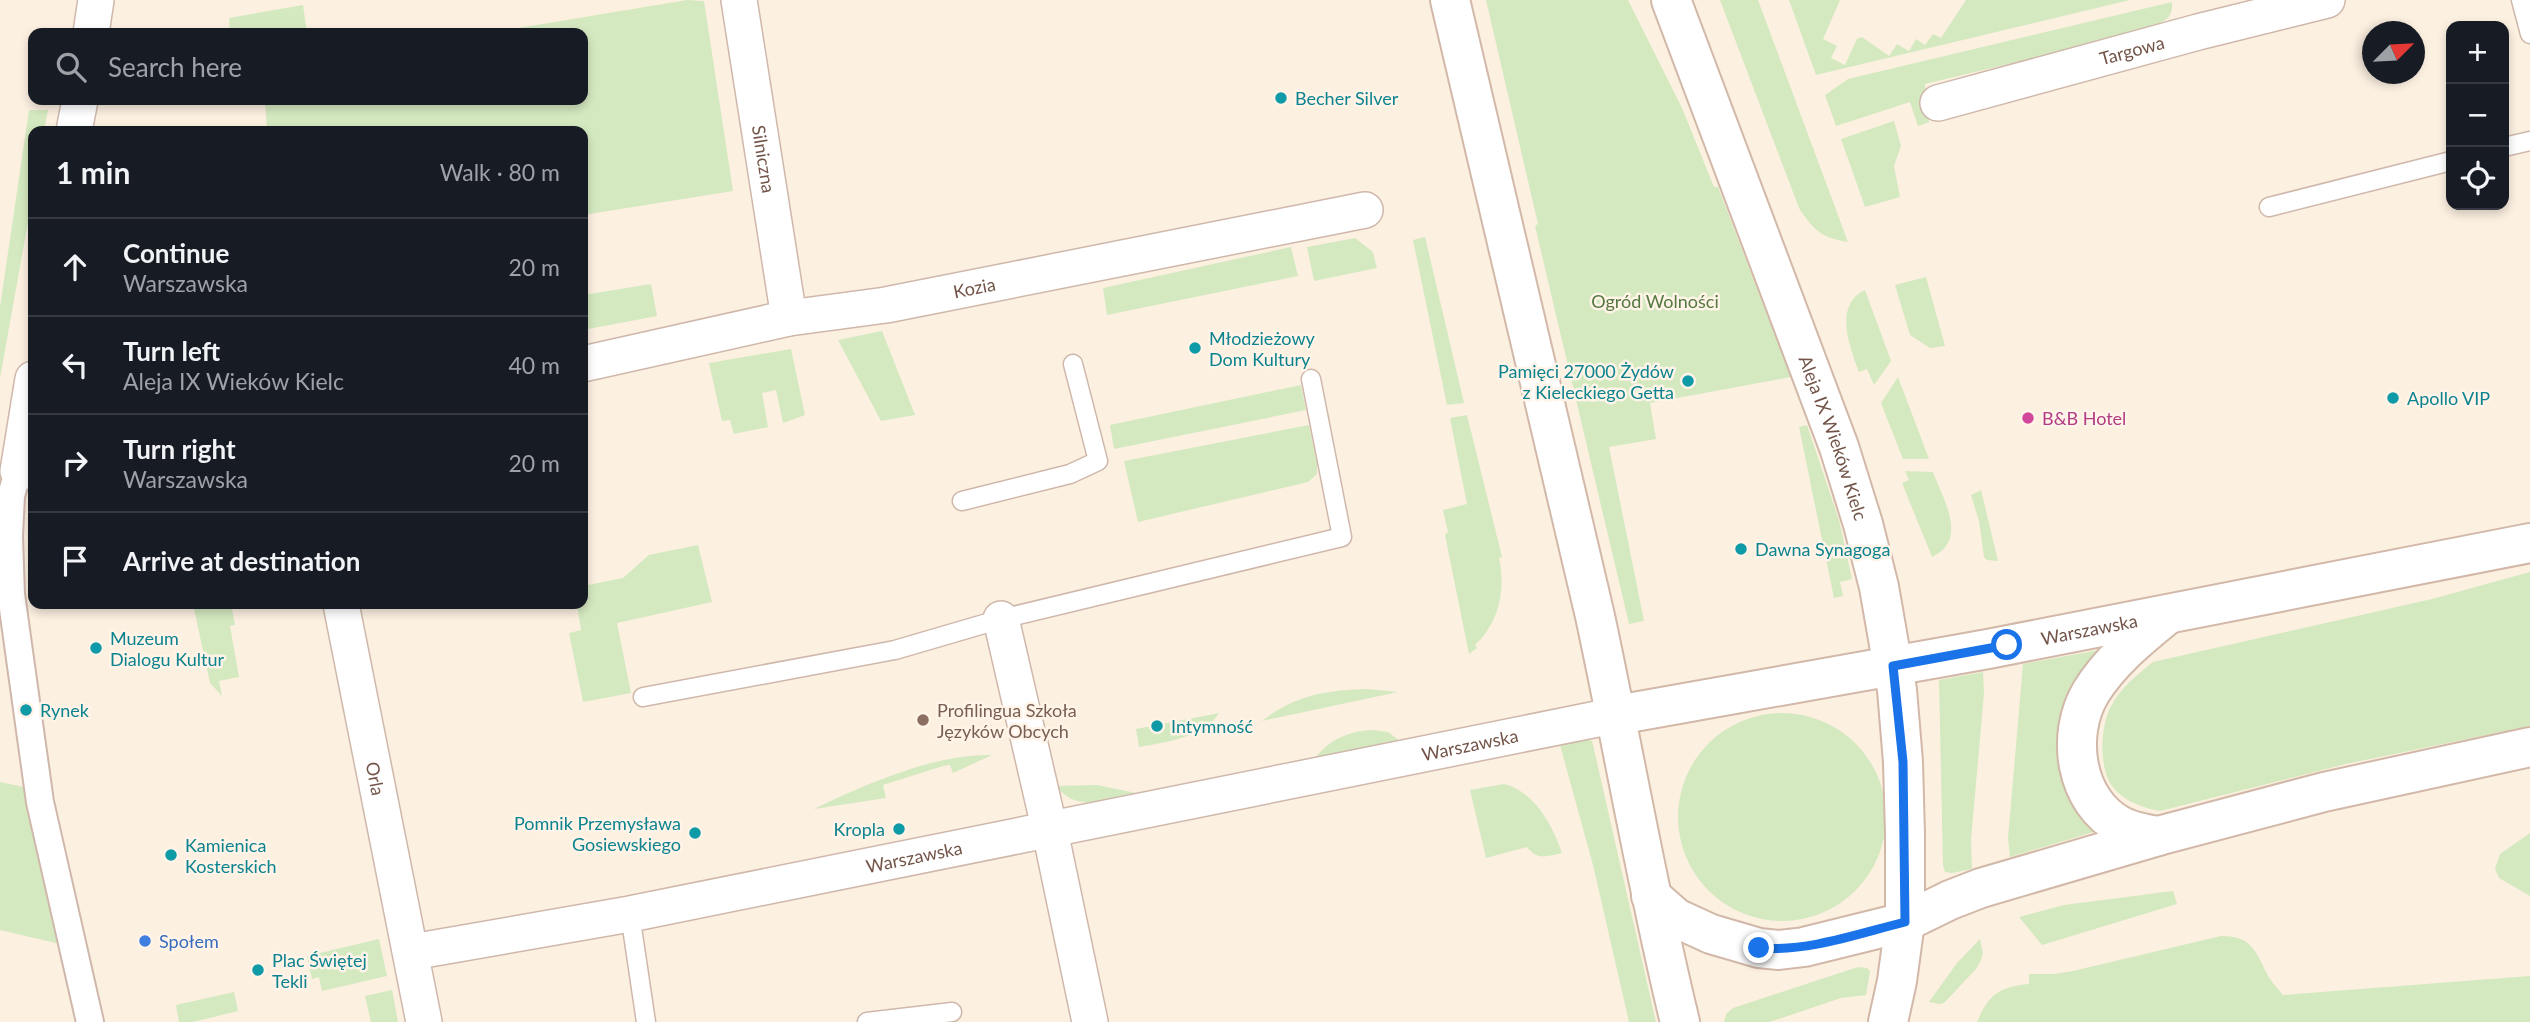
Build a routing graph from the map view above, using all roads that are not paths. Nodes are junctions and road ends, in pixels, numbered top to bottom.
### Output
1 (96, 0) edge
2 (739, 0) edge
3 (1450, 0) edge
4 (1671, 0) edge
5 (2327, 0) edge
6 (2521, 0) edge
7 (92, 28) edge
8 (2530, 34) edge
9 (1938, 103) dead end
10 (79, 105) edge
11 (75, 126) edge
12 (2530, 141) edge
13 (2509, 146) edge
14 (2446, 161) edge
15 (2269, 207) dead end
16 (1365, 210) dead end
17 (789, 318) junction
18 (588, 363) edge
19 (1073, 364) dead end
20 (1311, 379) dead end
21 (28, 445) edge
22 (26, 471) edge
23 (962, 501) dead end
24 (2530, 543) edge
25 (342, 609) edge
26 (2171, 613) junction
27 (1001, 619) junction
28 (1893, 666) junction
29 (643, 697) dead end
30 (1617, 715) junction
31 (2530, 747) edge
32 (1050, 831) junction
33 (2158, 836) junction
34 (1651, 896) junction
35 (629, 914) junction
36 (1905, 922) junction
37 (412, 953) junction
38 (952, 1012) dead end
39 (90, 1022) edge
40 (424, 1022) edge
41 (646, 1022) edge
42 (867, 1022) edge
43 (1090, 1022) edge
44 (1680, 1022) edge
45 (1888, 1022) edge

1 - 7 street
2 - 17 street, Silniczna
3 - 30 main road
4 - 28 main road, Aleja IX Wieków Kielc
5 - 9 street, Targowa
6 - 8 lane
10 - 11 street
12 - 13 lane
14 - 15 lane
16 - 17 street, Kozia
17 - 18 street, Kozia
19 - 23 lane
20 - 27 lane
21 - 22 street
22 - 39 street
24 - 26 main road, Warszawska
25 - 37 street, Orla
26 - 28 main road, Warszawska
26 - 33 main road
27 - 29 lane
27 - 32 street
28 - 30 main road, Warszawska
28 - 36 main road, Aleja IX Wieków Kielc
30 - 32 street, Warszawska
30 - 34 main road
31 - 33 main road
32 - 35 street, Warszawska
32 - 43 street
33 - 36 main road
34 - 36 main road
34 - 44 main road
35 - 37 street, Warszawska
35 - 41 lane
36 - 45 main road, Aleja IX Wieków Kielc
37 - 40 street
38 - 42 lane

